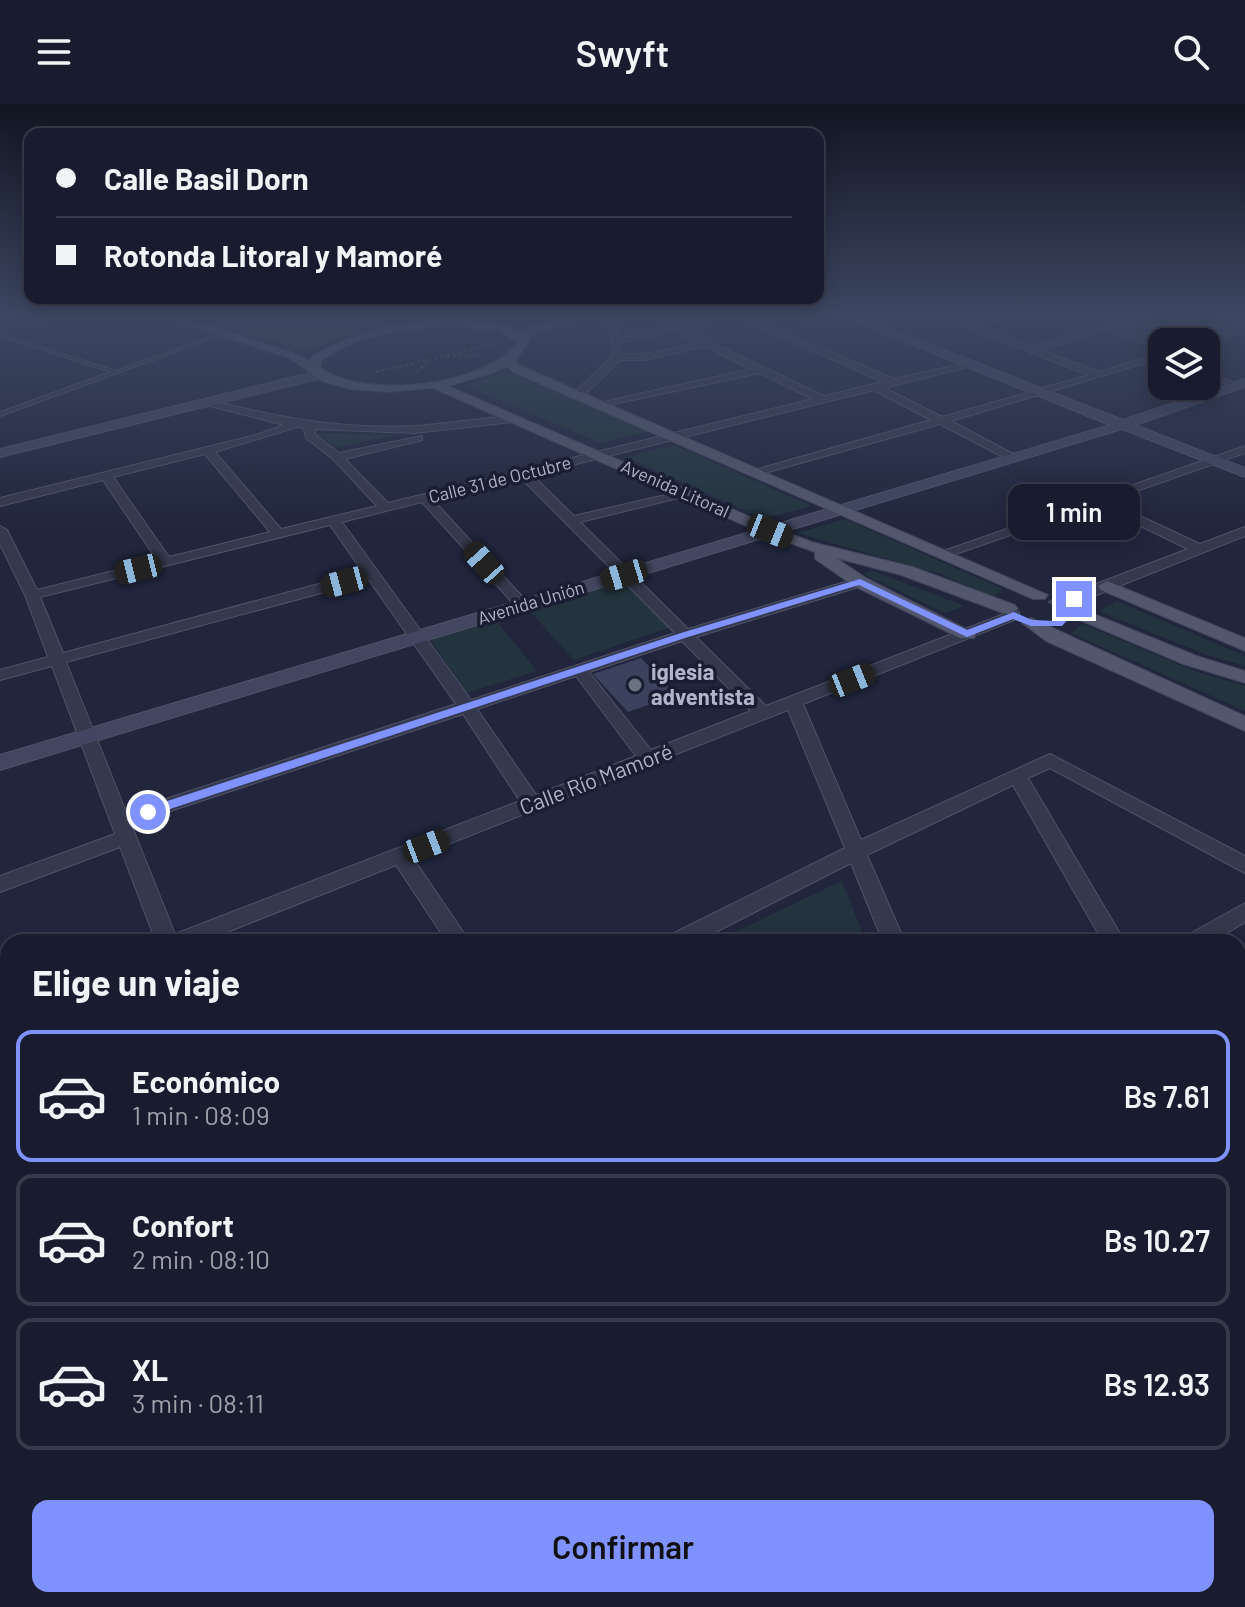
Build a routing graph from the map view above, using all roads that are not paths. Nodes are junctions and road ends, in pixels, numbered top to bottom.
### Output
1 (74, 387) edge
2 (259, 387) edge
3 (441, 387) edge
4 (560, 387) edge
5 (586, 387) edge
6 (683, 387) edge
7 (796, 387) edge
8 (1027, 387) edge
9 (1061, 387) edge
10 (1235, 387) edge
11 (878, 388) joint
12 (1042, 393) junction
13 (578, 395) junction
14 (826, 401) junction
15 (206, 402) junction
16 (603, 405) junction
17 (0, 414) edge
18 (513, 419) junction
19 (942, 422) junction
20 (293, 425) junction
21 (1123, 425) junction
22 (309, 427) junction
23 (435, 428) junction
24 (676, 436) junction
25 (1245, 449) edge
26 (207, 450) junction
27 (0, 453) edge
28 (599, 456) junction
29 (337, 457) junction
30 (1013, 458) junction
31 (1214, 461) junction
32 (757, 471) junction
33 (1245, 473) edge
34 (524, 474) junction
35 (106, 476) junction
36 (683, 493) junction
37 (425, 498) junction
38 (1097, 500) junction
39 (0, 502) edge
40 (386, 508) junction
41 (842, 510) junction
42 (334, 521) junction
43 (570, 521) junction
44 (0, 530) edge
45 (770, 531) junction
46 (1245, 531) edge
47 (279, 535) junction
48 (806, 545) junction
49 (1199, 549) junction
50 (942, 554) junction
51 (165, 562) junction
52 (19, 568) junction
53 (0, 573) edge
54 (373, 574) junction
55 (624, 575) junction
56 (860, 582) junction
57 (1107, 586) junction
58 (32, 595) junction
59 (1052, 601) junction
60 (523, 606) junction
61 (1018, 616) junction
62 (967, 634) junction
63 (685, 635) junction
64 (416, 636) junction
65 (1245, 645) edge
66 (55, 659) junction
67 (579, 670) junction
68 (0, 675) edge
69 (1245, 677) edge
70 (794, 703) junction
71 (468, 706) junction
72 (764, 714) junction
73 (1245, 724) edge
74 (87, 734) junction
75 (648, 759) junction
76 (0, 763) edge
77 (1017, 775) junction
78 (532, 804) junction
79 (122, 830) junction
80 (857, 851) junction
81 (400, 856) junction
82 (1245, 865) edge
83 (0, 884) edge
84 (1245, 911) edge
85 (164, 934) edge
86 (199, 934) edge
87 (454, 934) edge
88 (692, 934) edge
89 (891, 934) edge
90 (1109, 934) edge
91 (1207, 934) edge

1 - 17 lane
2 - 15 street
3 - 18 main road, Avenida Litoral
4 - 13 main road
5 - 13 street
6 - 16 street
7 - 14 street
8 - 12 street
9 - 12 street
10 - 21 street, Avenida Unión
11 - 14 street, Calle 31 de Octubre
11 - 19 street
12 - 19 street
12 - 21 street
13 - 16 main road
14 - 24 street, Calle 31 de Octubre
15 - 20 street
15 - 27 street
16 - 24 main road
18 - 23 street
18 - 28 main road, Avenida Litoral
19 - 30 street
19 - 32 street
20 - 22 street
20 - 26 street
21 - 30 street, Avenida Unión
21 - 31 street
22 - 23 street
22 - 29 street
23 - 29 street
24 - 28 street, Calle 31 de Octubre
24 - 32 main road
25 - 31 street
26 - 35 street
26 - 47 street
28 - 34 street, Calle 31 de Octubre
28 - 36 main road, Avenida Litoral
29 - 40 street
30 - 41 street, Avenida Unión
31 - 33 street
31 - 38 street
32 - 41 main road
34 - 37 street, Calle 31 de Octubre
34 - 43 street
35 - 39 street
35 - 51 street
36 - 43 street
36 - 45 main road, Avenida Litoral
37 - 40 street, Calle 31 de Octubre
37 - 60 street
38 - 49 street
38 - 50 street
40 - 42 street, Calle 31 de Octubre
41 - 45 street, Avenida Unión
41 - 50 main road
42 - 47 street, Calle 31 de Octubre
42 - 54 street
43 - 55 street
44 - 52 street
45 - 48 main road, Avenida Litoral
45 - 55 street, Avenida Unión
46 - 49 street
47 - 51 street, Calle 31 de Octubre
48 - 56 main road
48 - 61 main road, Avenida Litoral
49 - 57 street
50 - 59 main road
51 - 58 street, Calle 31 de Octubre
52 - 53 street
52 - 58 street
54 - 64 street
54 - 66 street
55 - 60 street, Avenida Unión
55 - 63 street
56 - 62 main road
56 - 63 street
57 - 59 street
57 - 65 main road
58 - 66 street
59 - 61 main road
59 - 61 main road
59 - 69 main road
60 - 64 street, Avenida Unión
61 - 62 street, Calle Río Mamoré
61 - 73 main road, Avenida Litoral
62 - 70 street, Calle Río Mamoré
63 - 67 street
63 - 72 street
64 - 71 street
64 - 74 street, Avenida Unión
66 - 68 street
66 - 74 street
67 - 71 street
67 - 75 street
70 - 72 street, Calle Río Mamoré
70 - 80 street
71 - 78 street
71 - 79 street
72 - 75 street, Calle Río Mamoré
74 - 76 street, Avenida Unión
74 - 79 street
75 - 78 street, Calle Río Mamoré
77 - 80 street
77 - 82 street
77 - 90 street
78 - 81 street, Calle Río Mamoré
79 - 83 street
79 - 85 street
80 - 88 street
80 - 89 street
81 - 86 street, Calle Río Mamoré
81 - 87 street
84 - 91 street

